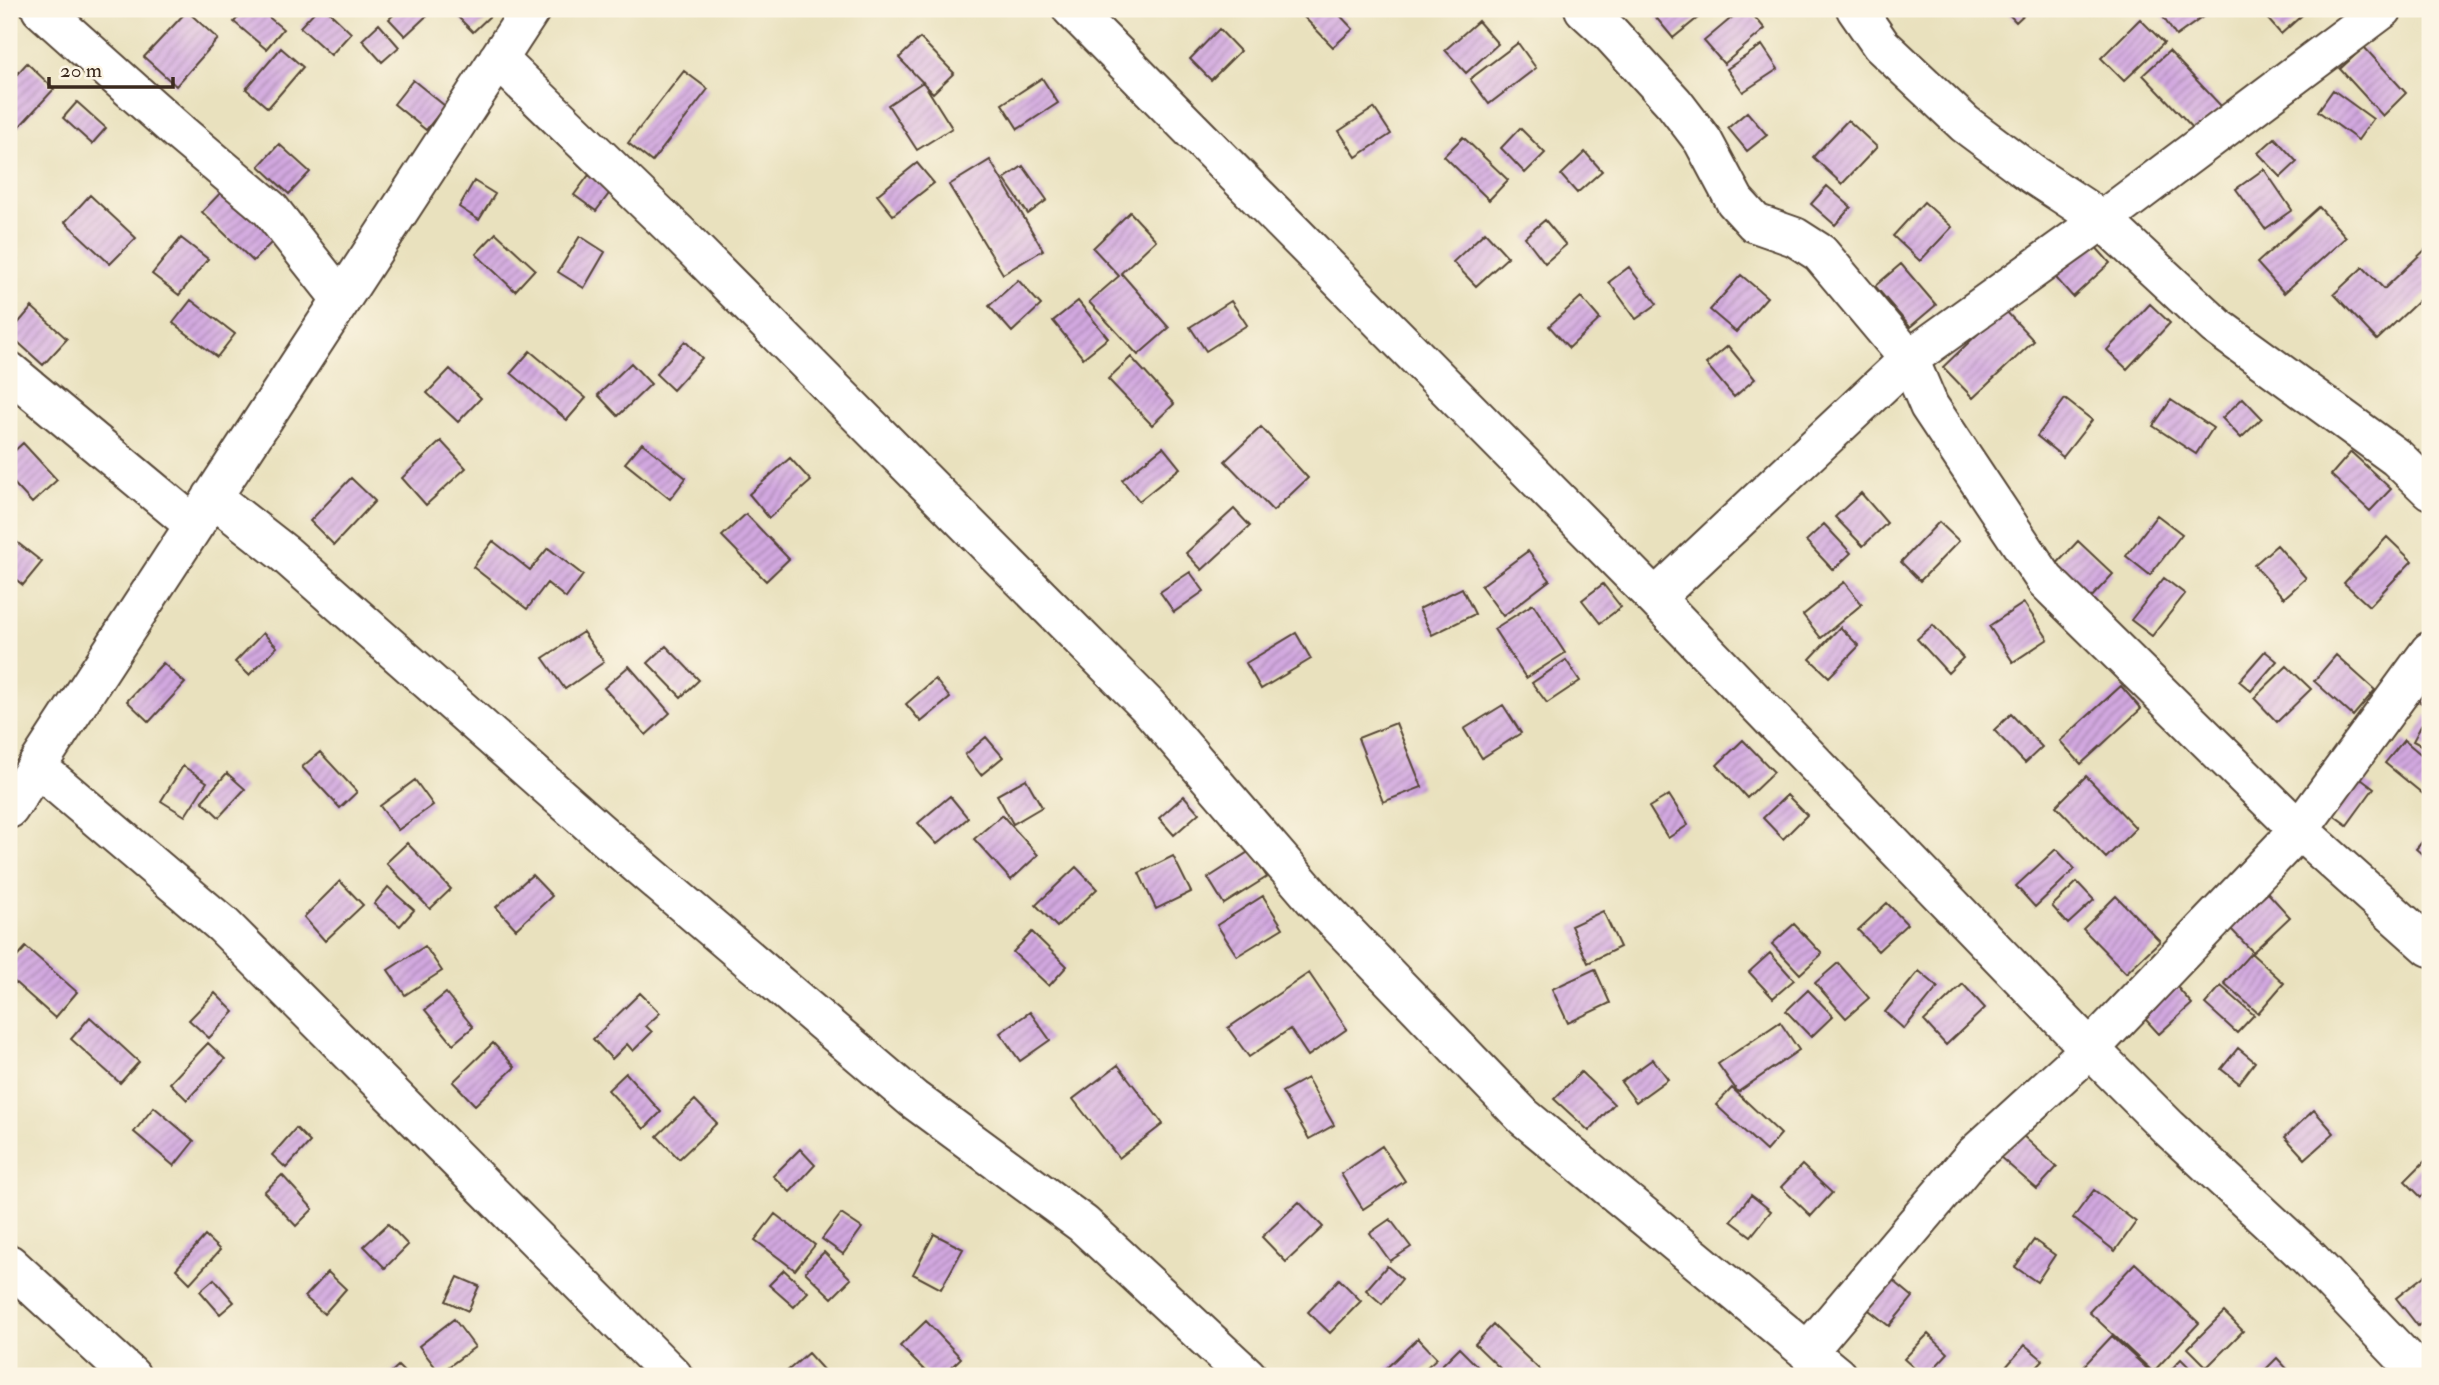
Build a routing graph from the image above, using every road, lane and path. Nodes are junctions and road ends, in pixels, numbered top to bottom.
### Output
1 (41, 9) edge
2 (1072, 9) edge
3 (1584, 9) edge
4 (1856, 9) edge
5 (2383, 9) edge
6 (523, 12) edge
7 (498, 59) junction
8 (2102, 220) junction
9 (341, 299) junction
10 (1909, 359) junction
11 (9, 371) edge
12 (2430, 490) edge
13 (203, 511) junction
14 (1655, 598) junction
15 (2430, 651) edge
16 (37, 767) junction
17 (9, 809) edge
18 (2299, 830) junction
19 (2430, 947) edge
20 (2090, 1049) junction
21 (9, 1264) edge
22 (1807, 1352) junction
23 (131, 1376) edge
24 (673, 1376) edge
25 (1247, 1376) edge
26 (1838, 1376) edge
27 (2422, 1376) edge

1 - 9 street
2 - 14 street
3 - 10 street
4 - 8 street
5 - 8 street
6 - 7 street
7 - 9 street
7 - 22 street
8 - 10 street
8 - 12 street
9 - 13 street
10 - 14 street
10 - 18 street
11 - 13 street
13 - 16 street
13 - 25 street
14 - 20 street
15 - 18 street
16 - 17 street
16 - 24 street
18 - 19 street
18 - 20 street
20 - 22 street
20 - 27 street
21 - 23 street
22 - 26 street

